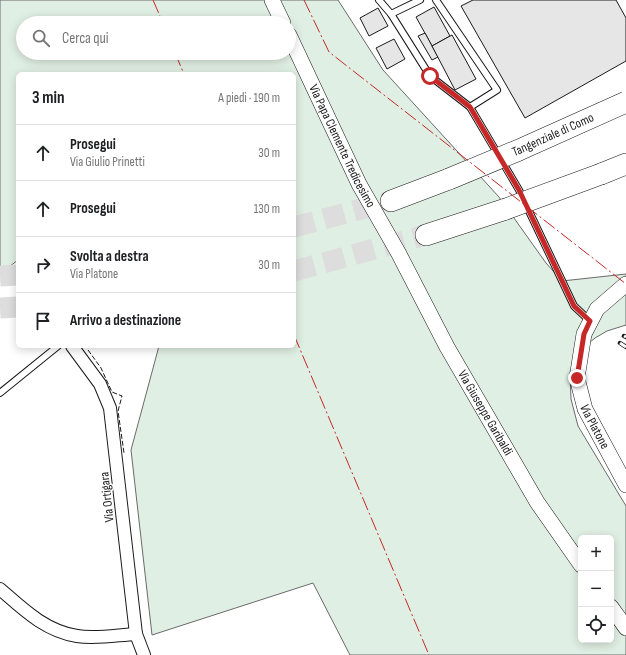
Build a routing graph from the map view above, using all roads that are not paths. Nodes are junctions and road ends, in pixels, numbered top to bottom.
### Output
1 (272, 0) edge
2 (379, 0) edge
3 (420, 0) edge
4 (436, 0) edge
5 (391, 14) junction
6 (280, 16) edge
7 (296, 50) edge
8 (626, 102) edge
9 (470, 107) junction
10 (626, 164) edge
11 (391, 201) tunnel mouth
12 (426, 235) tunnel mouth
13 (400, 254) joint
14 (626, 284) edge
15 (590, 321) junction
16 (56, 348) edge
17 (73, 348) edge
18 (0, 393) edge
19 (626, 485) edge
20 (578, 561) edge
21 (0, 589) edge
22 (614, 611) edge
23 (626, 628) edge
24 (136, 634) junction
25 (144, 655) edge

1 - 6 street
2 - 5 lane
3 - 5 lane
4 - 9 lane
5 - 9 lane
7 - 13 street, Via Papa Clemente Tredicesimo
8 - 11 highway, Tangenziale di Como, bridge
9 - 15 lane
10 - 12 highway, bridge
13 - 20 street, Via Giuseppe Garibaldi
14 - 15 street, Via Platone
15 - 19 street, Via Platone
16 - 18 lane
17 - 24 street, Via Ortigara
21 - 24 street
22 - 23 street
24 - 25 street, Via Ortigara

